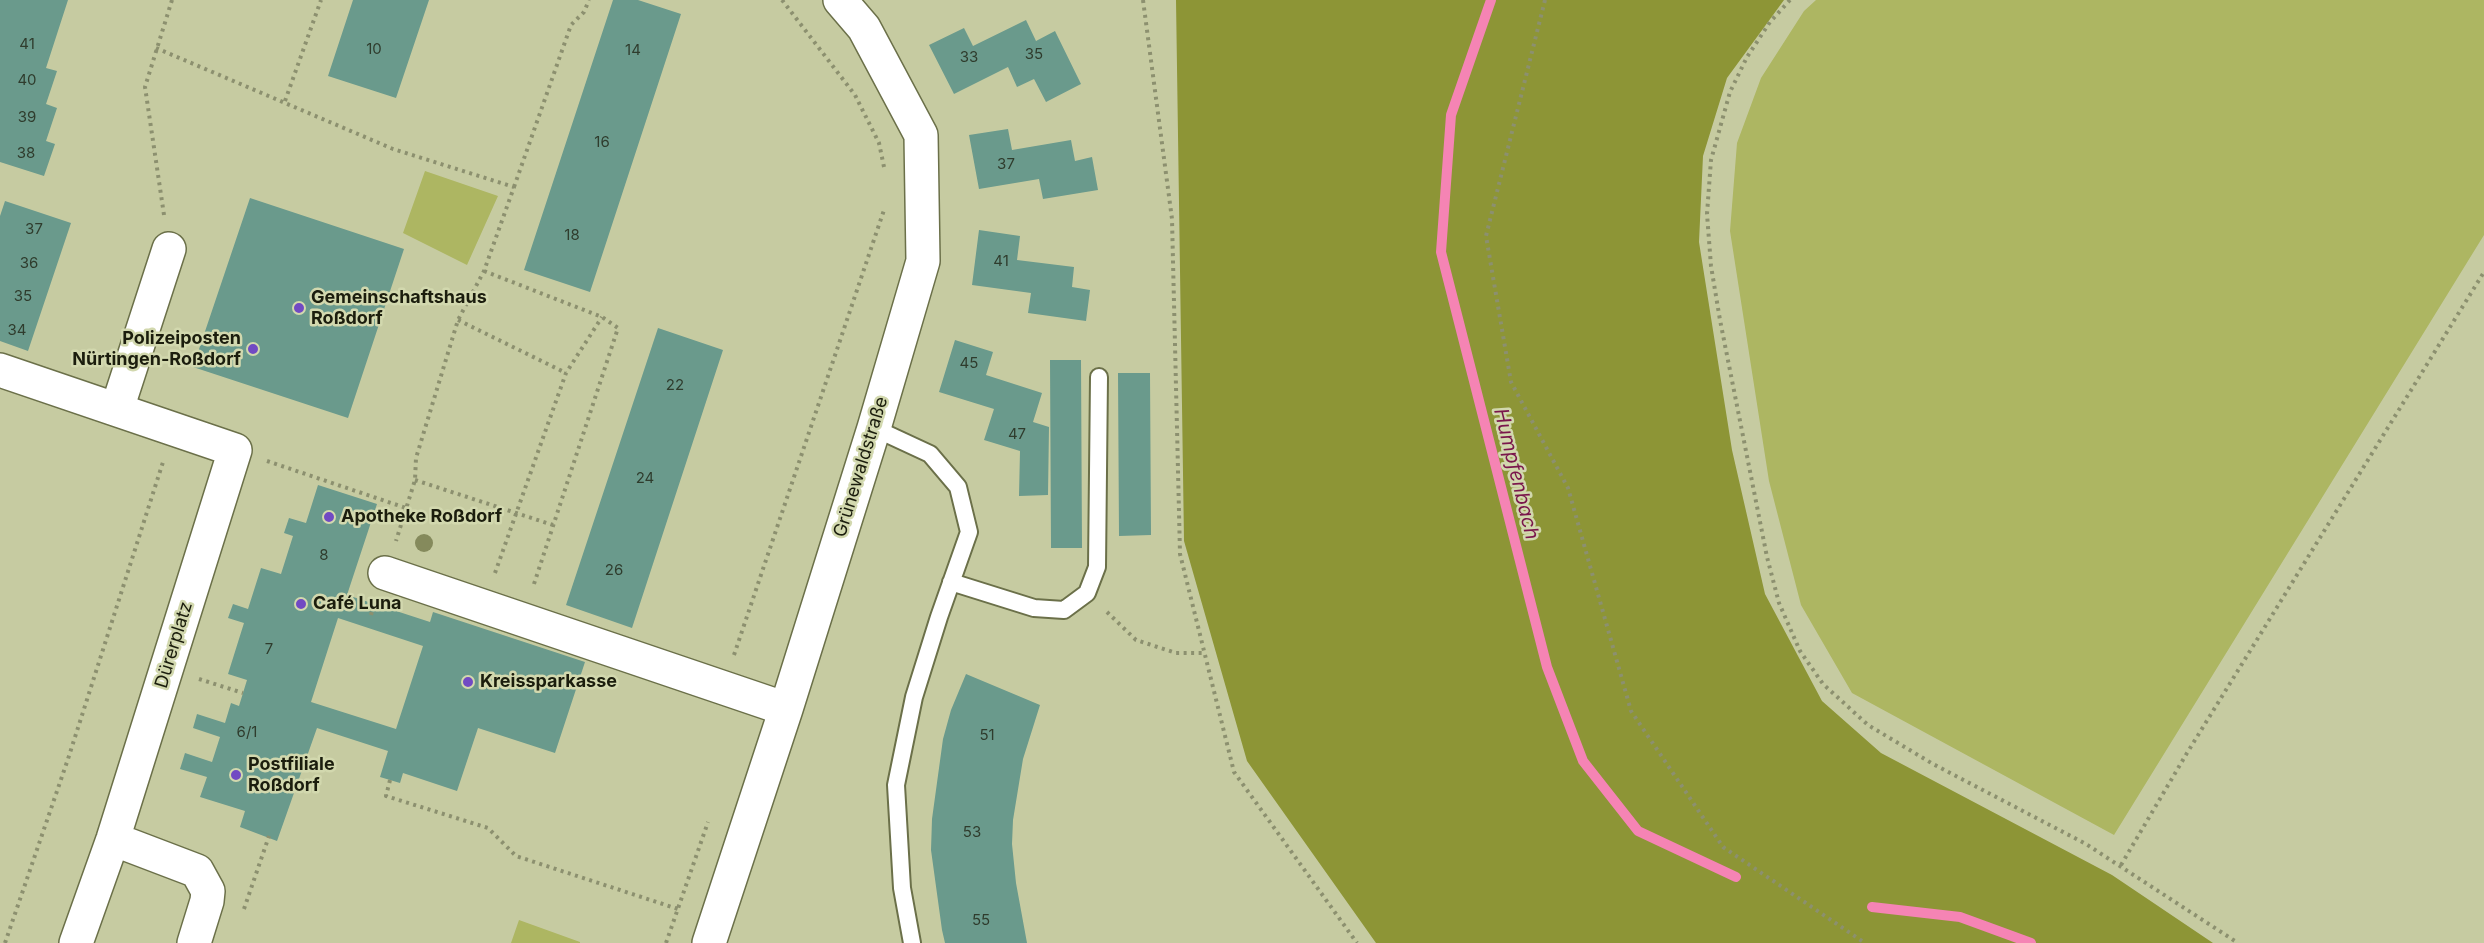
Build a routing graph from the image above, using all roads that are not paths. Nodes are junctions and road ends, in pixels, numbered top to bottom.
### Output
1 (840, 0) edge
2 (170, 249) road end
3 (0, 370) edge
4 (1099, 377) dead end
5 (117, 409) junction
6 (874, 428) junction
7 (385, 573) road end
8 (951, 582) junction
9 (786, 709) junction
10 (113, 839) junction
11 (76, 943) edge
12 (194, 943) edge
13 (709, 943) edge
14 (912, 943) edge

1 - 6 street, Grünewaldstraße
2 - 5 street
3 - 5 street
4 - 8 lane
5 - 10 street, Dürerplatz
6 - 8 lane
6 - 9 street, Grünewaldstraße
7 - 9 street
8 - 14 lane
9 - 13 street, Grünewaldstraße
10 - 11 street, Dürerplatz
10 - 12 street

